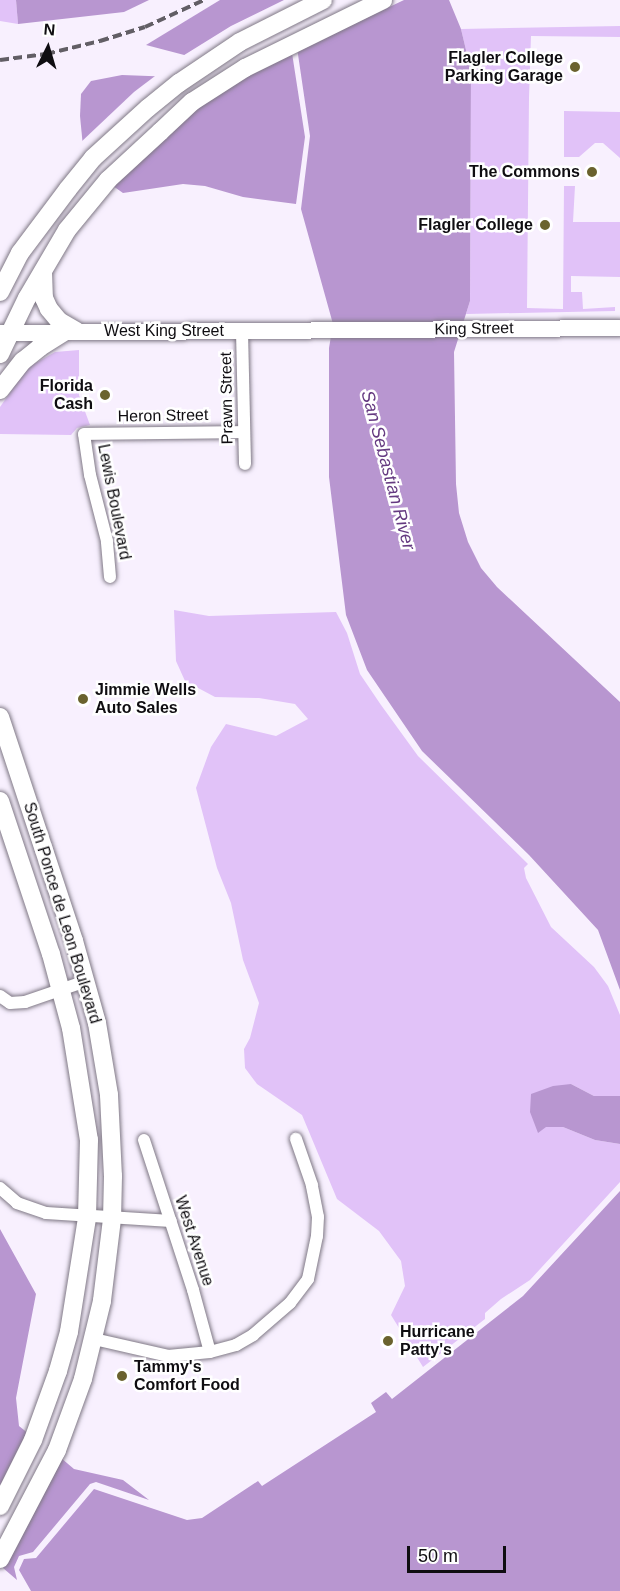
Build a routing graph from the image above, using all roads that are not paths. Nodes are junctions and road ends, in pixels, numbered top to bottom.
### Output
1 (323, 0) edge
2 (383, 0) edge
3 (20, 253) junction
4 (0, 272) edge
5 (43, 272) junction
6 (0, 292) edge
7 (620, 328) edge
8 (242, 331) junction
9 (328, 331) joint
10 (71, 332) junction
11 (5, 333) edge
12 (0, 354) edge
13 (0, 390) edge
14 (243, 432) junction
15 (84, 434) joint
16 (245, 464) dead end
17 (110, 577) dead end
18 (0, 717) edge
19 (0, 801) edge
20 (86, 981) junction
21 (61, 989) junction
22 (0, 996) edge
23 (296, 1139) dead end
24 (144, 1140) dead end
25 (0, 1188) edge
26 (87, 1218) junction
27 (112, 1219) junction
28 (171, 1221) junction
29 (94, 1339) junction
30 (210, 1352) junction
31 (0, 1506) edge
32 (0, 1559) edge

1 - 3 highway
2 - 5 highway
3 - 4 highway
3 - 6 highway
5 - 10 highway
5 - 11 highway
7 - 9 main road, King Street
8 - 9 main road, West King Street
8 - 10 main road, West King Street
8 - 14 street, Prawn Street
10 - 11 main road, West King Street
10 - 13 highway
11 - 12 highway
14 - 15 street, Heron Street
14 - 16 street, Prawn Street
15 - 17 street, Lewis Boulevard
18 - 20 highway, South Ponce de Leon Boulevard
19 - 21 highway, South Ponce de Leon Boulevard
20 - 21 street
20 - 27 highway, South Ponce de Leon Boulevard
21 - 22 street
21 - 26 highway, South Ponce de Leon Boulevard
23 - 30 street
24 - 28 street, West Avenue
25 - 26 street
26 - 27 street
26 - 31 highway, South Ponce de Leon Boulevard
27 - 28 street
27 - 29 highway, South Ponce de Leon Boulevard
28 - 30 street, West Avenue
29 - 30 street
29 - 32 highway, South Ponce de Leon Boulevard

